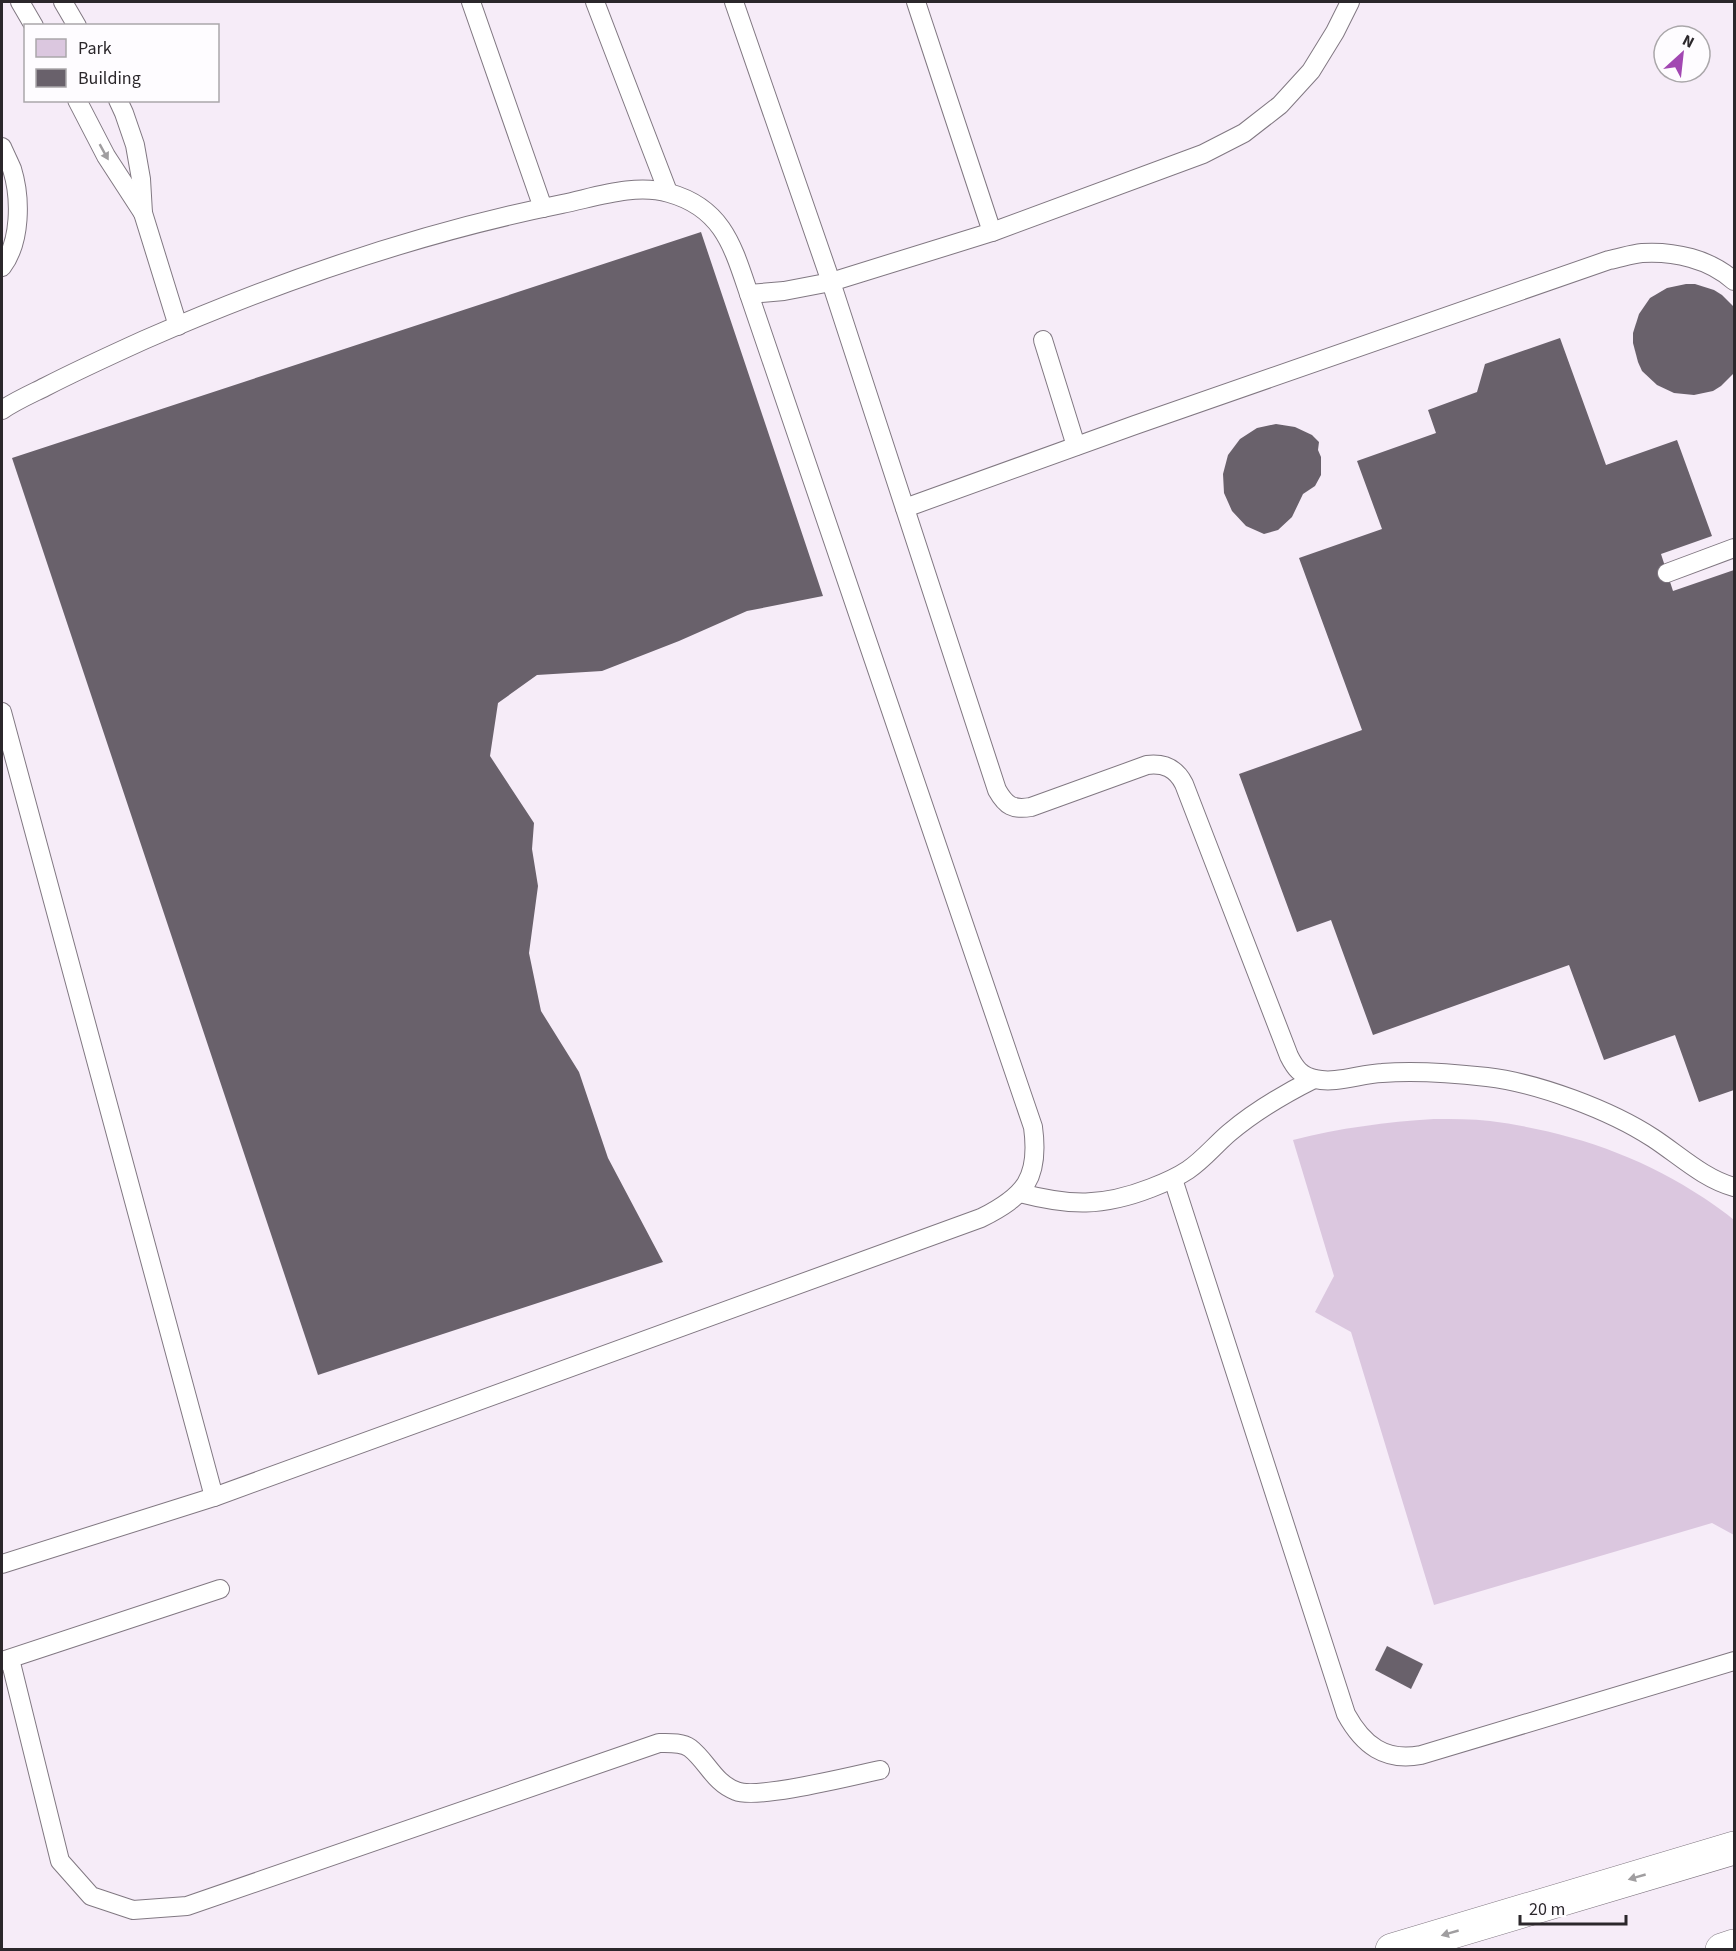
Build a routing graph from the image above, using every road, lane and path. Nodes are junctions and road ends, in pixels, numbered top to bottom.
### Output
1 (20, 2) edge
2 (63, 2) edge
3 (471, 2) edge
4 (595, 2) edge
5 (734, 2) edge
6 (916, 2) edge
7 (1350, 2) edge
8 (33, 24) edge
9 (76, 24) edge
10 (78, 102) edge
11 (119, 102) edge
12 (2, 147) edge
13 (668, 192) junction
14 (543, 208) junction
15 (143, 213) junction
16 (992, 232) junction
17 (2, 267) edge
18 (1734, 281) edge
19 (831, 282) junction
20 (749, 294) junction
21 (178, 326) junction
22 (1043, 340) dead end
23 (2, 410) edge
24 (1076, 446) junction
25 (905, 508) junction
26 (1734, 548) edge
27 (1667, 573) dead end
28 (2, 712) edge
29 (1314, 1079) junction
30 (1173, 1179) junction
31 (1734, 1187) edge
32 (1020, 1193) junction
33 (214, 1497) junction
34 (2, 1564) edge
35 (220, 1589) dead end
36 (6, 1660) edge
37 (1734, 1661) edge
38 (880, 1770) dead end
39 (1734, 1848) edge
40 (1734, 1946) edge
41 (1392, 1950) edge
42 (1722, 1950) edge

1 - 8 lane
2 - 9 lane
3 - 14 lane
4 - 13 lane
5 - 19 lane
6 - 16 lane
7 - 16 lane
10 -> 15 lane
11 - 15 lane
12 - 17 lane
13 - 14 lane
13 - 20 lane
14 - 21 lane
15 - 21 lane
16 - 19 lane
18 - 24 lane
19 - 20 lane
19 - 25 lane
20 - 32 lane
21 - 23 lane
22 - 24 lane
24 - 25 lane
25 - 29 lane
26 - 27 lane
28 - 33 lane
29 - 30 lane
29 - 31 lane
30 - 32 lane
30 - 37 lane
32 - 33 lane
33 - 34 lane
35 - 36 lane
36 - 38 lane
39 -> 41 highway
40 - 42 highway

